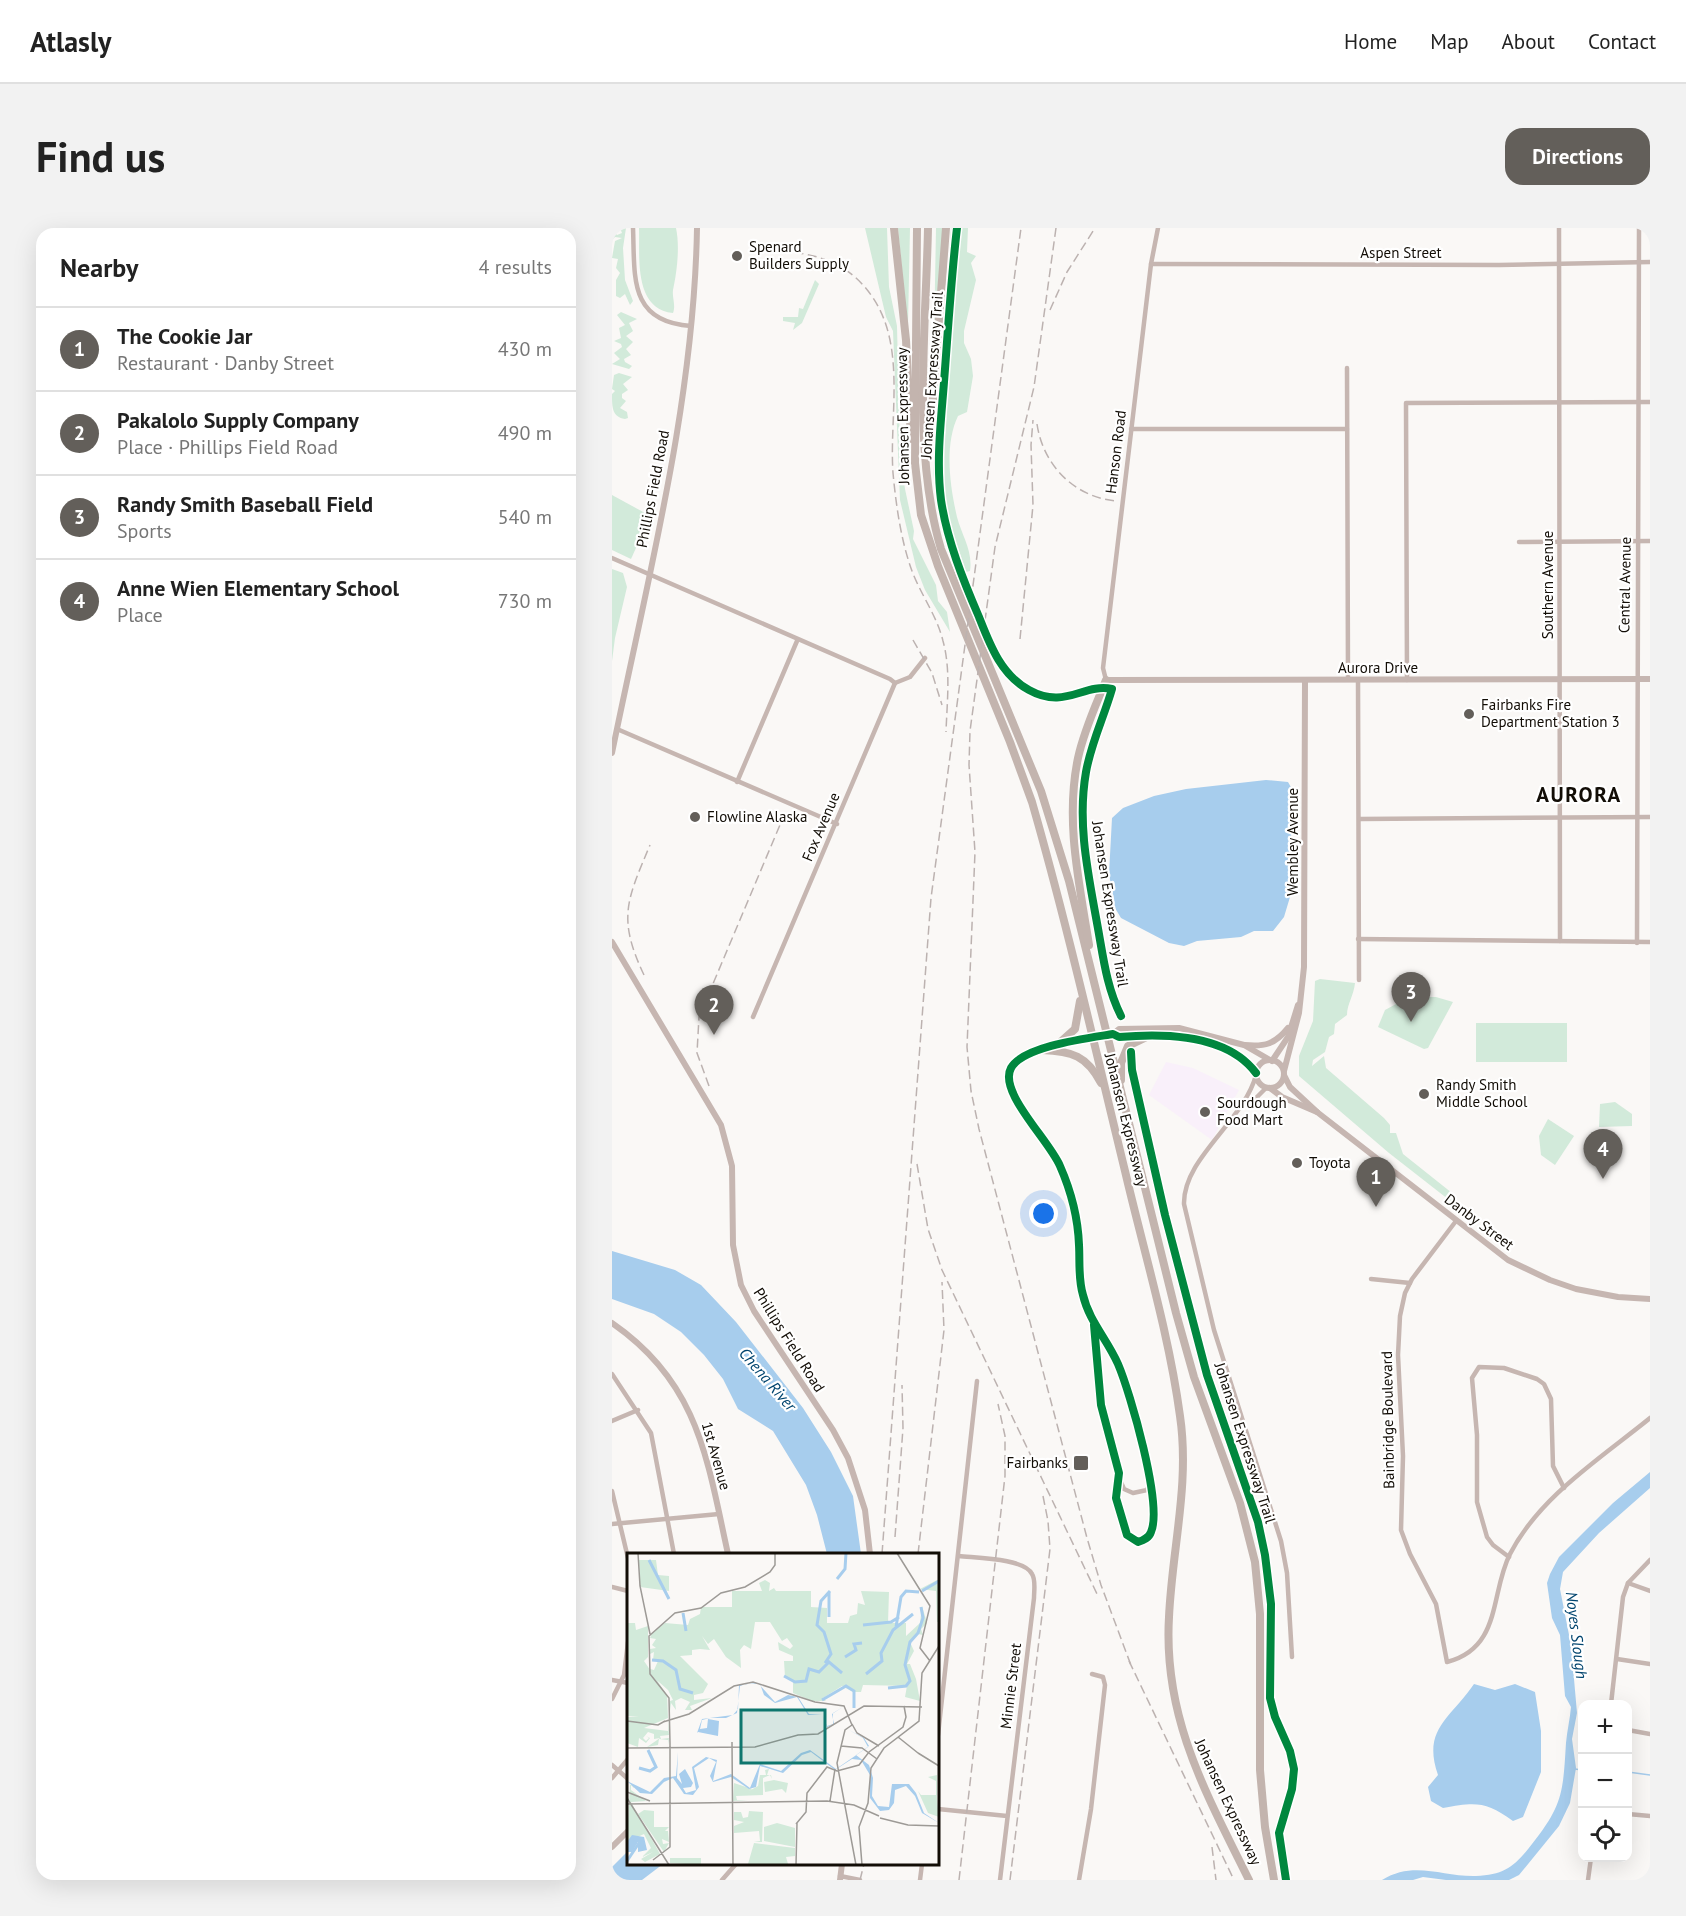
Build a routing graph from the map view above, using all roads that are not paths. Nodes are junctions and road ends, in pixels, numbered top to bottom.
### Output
1 (633, 228) edge
2 (697, 228) edge
3 (894, 228) edge
4 (918, 228) edge
5 (928, 228) edge
6 (946, 228) edge
7 (1158, 228) edge
8 (1559, 228) edge
9 (1639, 228) edge
10 (1559, 262) junction
11 (1639, 262) junction
12 (1650, 262) edge
13 (1151, 264) junction
14 (691, 326) junction
15 (1347, 368) dead end
16 (1561, 401) junction
17 (1638, 402) junction
18 (1650, 402) edge
19 (1131, 429) junction
20 (1347, 429) junction
21 (915, 464) junction
22 (927, 489) junction
23 (1638, 540) junction
24 (1650, 541) edge
25 (1519, 542) dead end
26 (1560, 542) junction
27 (612, 558) edge
28 (648, 575) junction
29 (797, 641) junction
30 (925, 658) dead end
31 (1560, 678) junction
32 (1348, 679) junction
33 (1636, 679) junction
34 (1650, 679) edge
35 (1106, 680) junction
36 (1305, 680) junction
37 (1358, 680) junction
38 (1407, 680) junction
39 (895, 683) junction
40 (617, 729) junction
41 (612, 753) edge
42 (737, 782) junction
43 (1639, 817) junction
44 (1650, 817) edge
45 (1562, 818) junction
46 (1360, 819) junction
47 (837, 824) junction
48 (1358, 939) junction
49 (1560, 941) junction
50 (612, 942) edge
51 (1637, 942) junction
52 (1650, 942) edge
53 (1359, 980) dead end
54 (1079, 985) junction
55 (1098, 996) junction
56 (1299, 1004) junction
57 (753, 1017) dead end
58 (1290, 1026) junction
59 (1109, 1035) junction
60 (1151, 1035) junction
61 (1092, 1038) junction
62 (1244, 1045) junction
63 (1055, 1047) junction
64 (1042, 1050) junction
65 (1271, 1060) junction
66 (1284, 1073) junction
67 (1256, 1074) junction
68 (1268, 1088) junction
69 (1107, 1095) junction
70 (1122, 1097) junction
71 (1244, 1104) junction
72 (1317, 1112) junction
73 (1456, 1221) junction
74 (1371, 1279) dead end
75 (1410, 1283) junction
76 (1650, 1299) edge
77 (612, 1323) edge
78 (1094, 1325) junction
79 (612, 1374) edge
80 (977, 1381) dead end
81 (638, 1410) junction
82 (1650, 1418) edge
83 (612, 1421) edge
84 (1119, 1478) junction
85 (1150, 1479) junction
86 (1564, 1488) junction
87 (612, 1491) edge
88 (719, 1514) junction
89 (667, 1518) junction
90 (621, 1523) junction
91 (612, 1524) edge
92 (627, 1553) edge
93 (674, 1553) edge
94 (728, 1553) edge
95 (870, 1553) edge
96 (959, 1556) junction
97 (1509, 1557) junction
98 (1650, 1560) edge
99 (1628, 1583) junction
100 (612, 1587) edge
101 (627, 1591) edge
102 (1650, 1591) edge
103 (627, 1656) edge
104 (1292, 1657) dead end
105 (1617, 1659) junction
106 (1650, 1664) edge
107 (1092, 1674) dead end
108 (612, 1680) edge
109 (625, 1683) edge
110 (612, 1699) edge
111 (1612, 1700) edge
112 (939, 1726) edge
113 (1632, 1731) edge
114 (1650, 1734) edge
115 (627, 1760) edge
116 (612, 1765) edge
117 (620, 1771) junction
118 (612, 1778) edge
119 (627, 1778) edge
120 (939, 1809) edge
121 (1632, 1814) edge
122 (1007, 1816) junction
123 (1650, 1816) edge
124 (627, 1832) edge
125 (612, 1847) edge
126 (1590, 1862) edge
127 (734, 1865) edge
128 (922, 1865) edge
129 (840, 1878) edge
130 (722, 1880) edge
131 (860, 1880) edge
132 (920, 1880) edge
133 (1000, 1880) edge
134 (1079, 1880) edge
135 (1249, 1880) edge
136 (1274, 1880) edge
137 (1588, 1880) edge

1 - 14 street
2 - 14 street, Phillips Field Road
3 - 21 highway
4 - 21 highway, Johansen Expressway
5 - 22 highway, Johansen Expressway
6 - 22 highway
7 - 13 street, Hanson Road
8 - 10 street, Southern Avenue
9 - 11 street, Central Avenue
10 - 11 street, Aspen Street
10 - 13 street, Aspen Street
10 - 16 street, Southern Avenue
11 - 12 street, Aspen Street
11 - 17 street, Central Avenue
13 - 19 street, Hanson Road
14 - 28 street, Phillips Field Road
15 - 20 street
16 - 17 street
16 - 26 street, Southern Avenue
16 - 38 street
17 - 18 street
17 - 23 street, Central Avenue
19 - 20 street
19 - 35 street, Hanson Road
20 - 32 street
21 - 54 highway, Johansen Expressway
22 - 55 highway, Johansen Expressway
23 - 24 street
23 - 26 street
23 - 33 street, Central Avenue
25 - 26 street
26 - 31 street, Southern Avenue
27 - 28 street
28 - 29 street
28 - 40 street, Phillips Field Road
29 - 39 street
29 - 42 street
30 - 39 street
31 - 33 street, Aurora Drive
31 - 38 street, Aurora Drive
31 - 45 street, Southern Avenue
32 - 36 street, Aurora Drive
32 - 37 street, Aurora Drive
33 - 34 street, Aurora Drive
33 - 43 street, Central Avenue
35 - 36 street, Aurora Drive
35 - 55 highway
36 - 56 street, Wembley Avenue
37 - 38 street, Aurora Drive
37 - 46 street
39 - 47 street, Fox Avenue
40 - 41 street, Phillips Field Road
40 - 42 street
42 - 47 street
43 - 44 street
43 - 45 street
43 - 51 street, Central Avenue
45 - 46 street
45 - 49 street, Southern Avenue
46 - 48 street
47 - 57 street, Fox Avenue
48 - 49 street
48 - 53 street
49 - 51 street
50 - 95 street, Phillips Field Road
51 - 52 street
54 - 61 highway, Johansen Expressway
54 - 63 highway
55 - 59 highway, Johansen Expressway
56 - 58 street, Wembley Avenue
56 - 66 street, Wembley Avenue
58 - 62 street
58 - 65 street, Wembley Avenue
59 - 60 street
59 - 61 street
59 - 62 street
59 - 70 highway, Johansen Expressway
60 - 67 street
60 - 70 highway
61 - 63 street
61 - 69 highway, Johansen Expressway
62 - 65 street
63 - 64 street
64 - 69 highway
64 - 78 street
65 - 66 street
65 - 67 street
66 - 68 street
66 - 72 street, Danby Street
67 - 68 street
67 - 71 street
68 - 71 street
68 - 72 street, Danby Street
69 - 135 highway, Johansen Expressway
70 - 136 highway, Johansen Expressway
71 - 104 street
72 - 73 street, Danby Street
73 - 75 street, Bainbridge Boulevard
73 - 76 street, Danby Street
74 - 75 street
75 - 97 street, Bainbridge Boulevard
77 - 88 street, 1st Avenue
78 - 84 street
78 - 85 street
79 - 81 street
80 - 96 street
81 - 83 street
81 - 89 street
82 - 86 street
84 - 85 street
84 - 85 street
86 - 97 street
86 - 97 street
87 - 90 street
88 - 89 street
88 - 94 street, 1st Avenue
89 - 90 street
89 - 93 street
90 - 91 street
90 - 92 street
96 - 112 street
96 - 122 street, Minnie Street
98 - 99 street
99 - 102 street
99 - 105 street
100 - 101 street
103 - 109 street
105 - 106 street
105 - 111 street
107 - 134 street
108 - 109 street
109 - 110 street
113 - 114 street
115 - 117 street
116 - 117 street
117 - 118 street
117 - 119 street
120 - 122 street
121 - 123 street
122 - 133 street, Minnie Street
124 - 125 street
126 - 137 street
127 - 130 street
128 - 132 street
129 - 131 street

